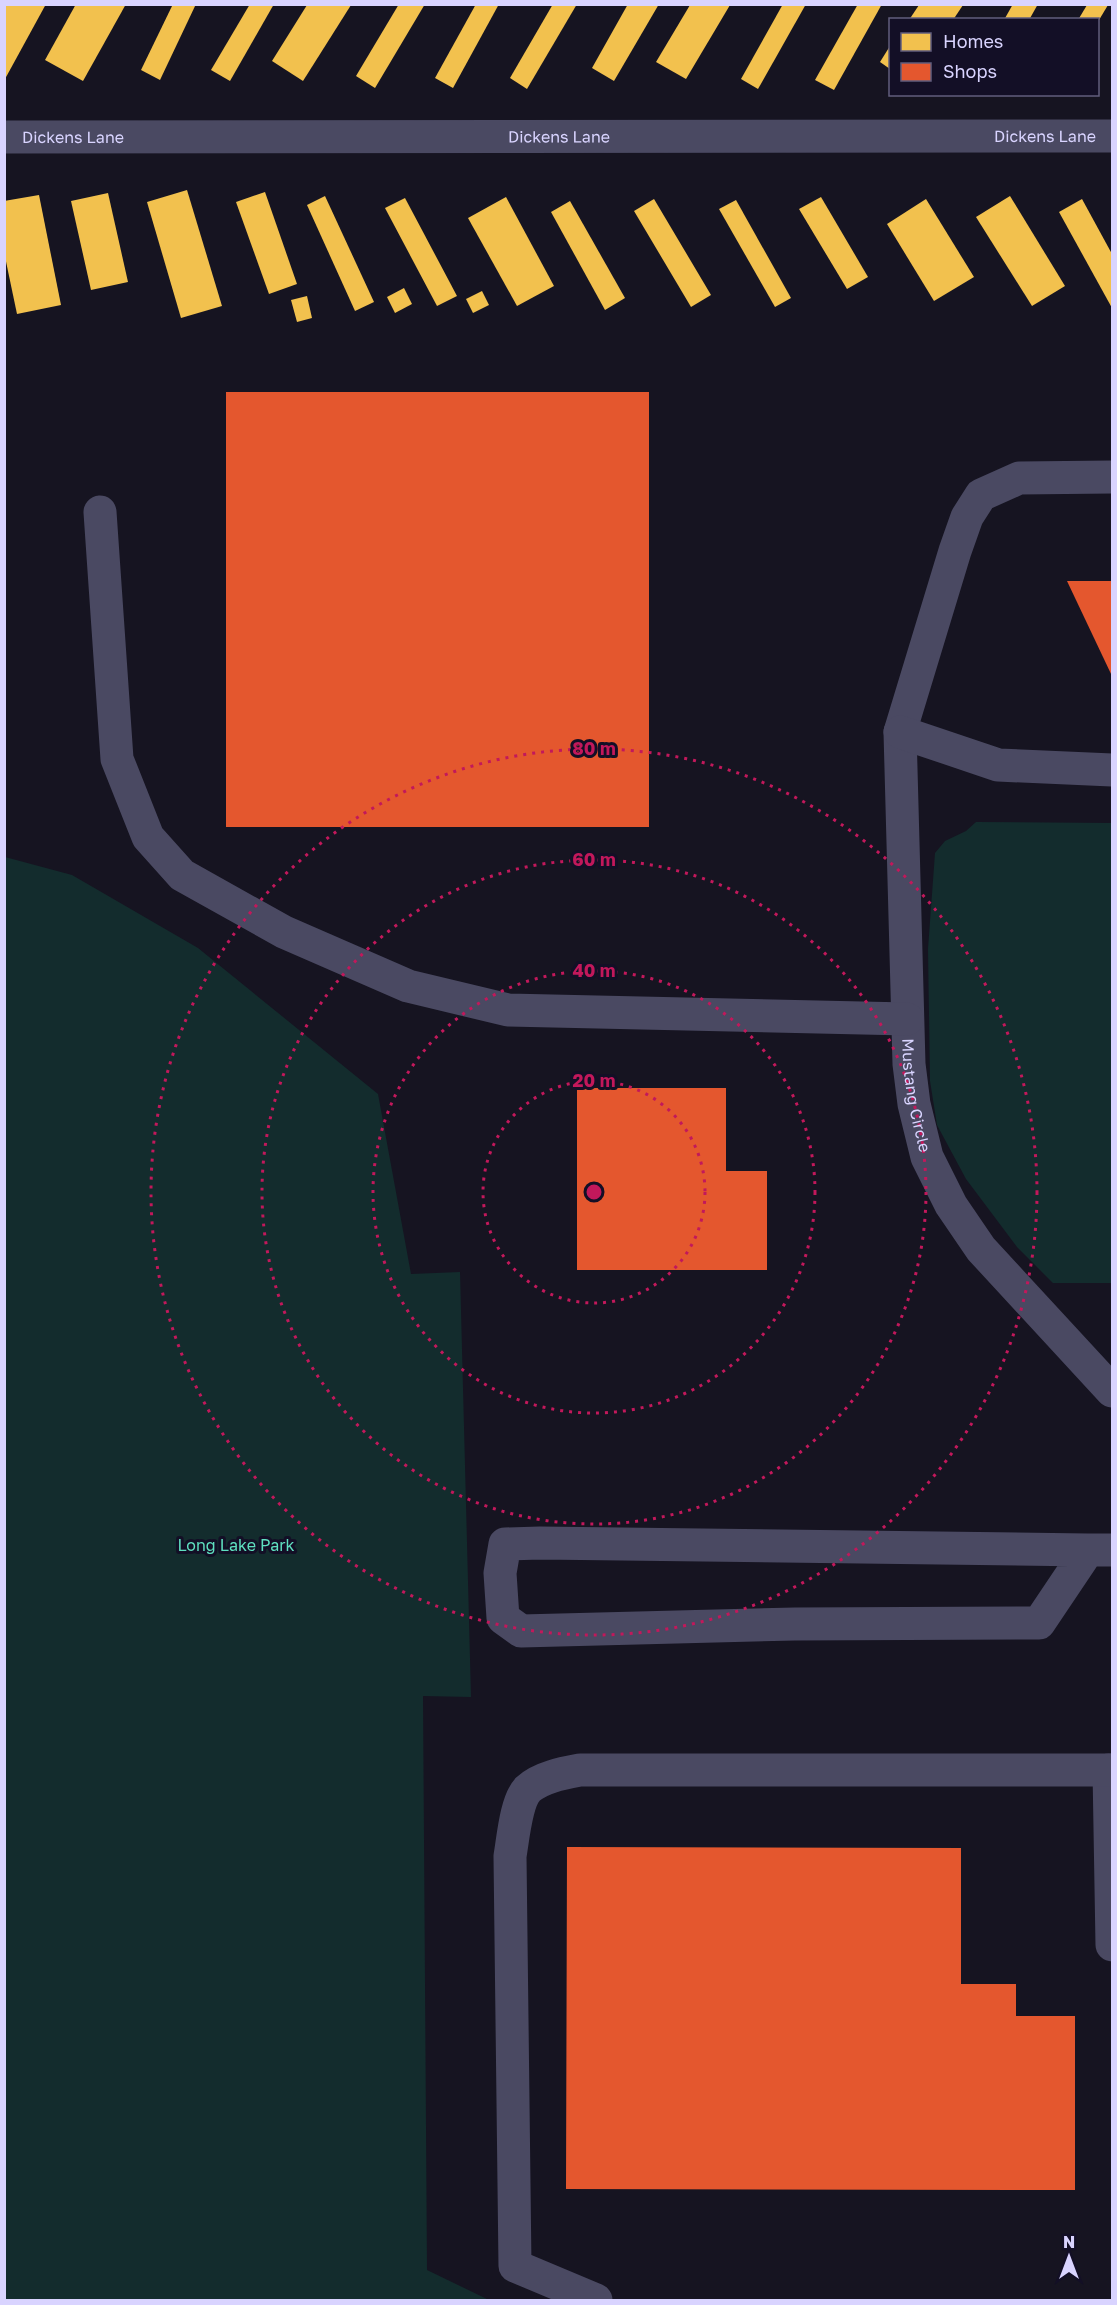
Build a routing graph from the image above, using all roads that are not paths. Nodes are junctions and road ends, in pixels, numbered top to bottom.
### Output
1 (1113, 136) edge
2 (4, 137) edge
3 (1113, 477) edge
4 (100, 512) dead end
5 (900, 732) junction
6 (1113, 770) edge
7 (907, 1019) junction
8 (1113, 1391) edge
9 (1100, 1550) edge
10 (1111, 1770) edge
11 (1113, 1945) edge
12 (596, 2301) edge

1 - 2 street, Dickens Lane
3 - 5 street, Mustang Circle
4 - 7 street
5 - 6 street
5 - 7 street, Mustang Circle
7 - 8 street, Mustang Circle
9 - 9 street
10 - 11 street
10 - 12 street

